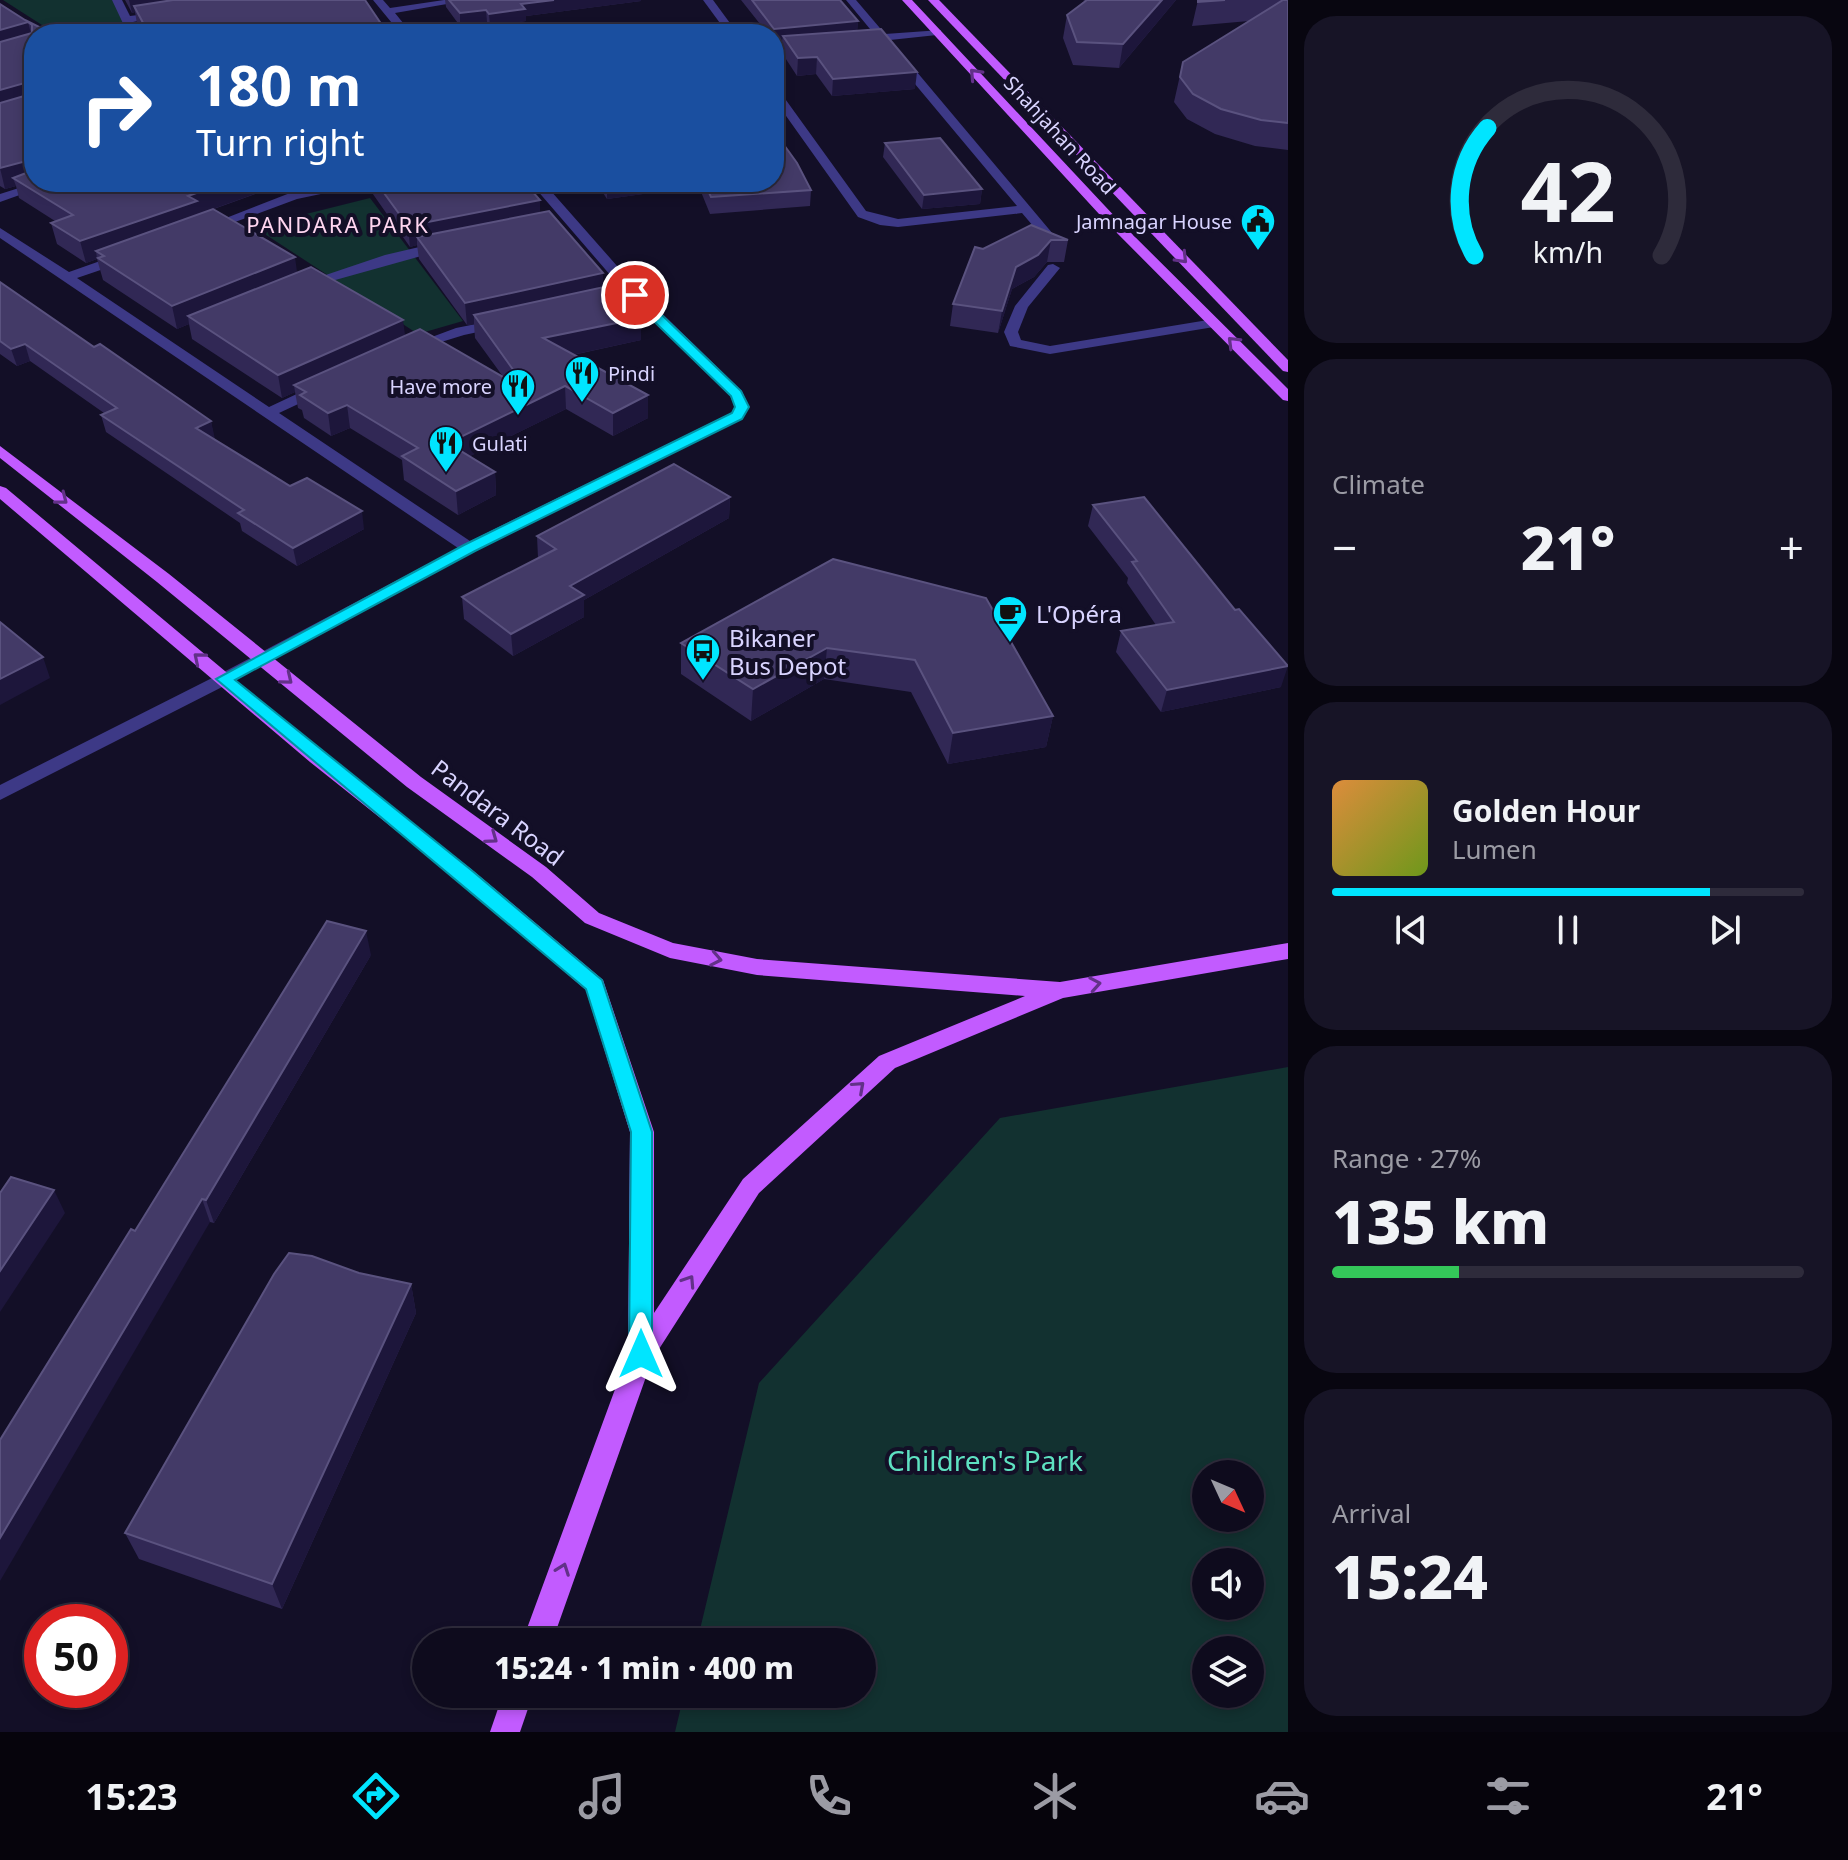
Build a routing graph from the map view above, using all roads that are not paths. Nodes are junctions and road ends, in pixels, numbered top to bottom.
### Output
1 (117, 0) edge
2 (378, 0) edge
3 (465, 0) edge
4 (708, 0) edge
5 (851, 0) edge
6 (907, 0) edge
7 (933, 0) edge
8 (388, 11) junction
9 (172, 13) edge
10 (126, 20) junction
11 (128, 24) edge
12 (399, 24) edge
13 (726, 24) edge
14 (937, 32) junction
15 (881, 37) junction
16 (866, 38) edge
17 (784, 105) edge
18 (24, 190) edge
19 (290, 192) edge
20 (543, 192) edge
21 (0, 198) edge
22 (1026, 209) junction
23 (0, 232) edge
24 (195, 232) edge
25 (1049, 237) edge
26 (456, 243) edge
27 (139, 252) edge
28 (1053, 268) edge
29 (68, 277) junction
30 (283, 294) edge
31 (519, 319) edge
32 (1214, 323) junction
33 (396, 354) edge
34 (1288, 368) edge
35 (340, 379) edge
36 (1288, 397) edge
37 (270, 412) junction
38 (0, 451) edge
39 (0, 491) edge
40 (469, 548) junction
41 (262, 659) junction
42 (224, 679) junction
43 (0, 793) edge
44 (1288, 951) edge
45 (1060, 990) junction
46 (641, 1354) junction
47 (542, 1628) edge
48 (513, 1708) edge
49 (505, 1732) edge

1 - 10 street
2 - 8 street
3 - 8 street
4 - 13 street
5 - 15 street
6 - 14 main road, Shahjahan Road
7 -> 34 main road, Shahjahan Road
8 - 12 street
9 - 10 street
10 - 11 street
14 - 15 street
32 -> 14 main road, Shahjahan Road
15 - 16 street
15 - 22 street
17 - 22 street
18 - 21 street
19 - 24 street
20 - 40 street
22 - 25 street
23 - 29 street
26 - 30 street
27 - 29 street
28 - 32 street
29 - 37 street
31 - 33 street
36 -> 32 main road, Shahjahan Road
35 - 37 street
37 - 40 street
38 -> 41 main road, Pandara Road
42 -> 39 main road
40 - 41 street
41 - 42 street
41 -> 45 main road, Pandara Road
42 - 43 street
42 - 46 main road
45 -> 44 main road
46 -> 45 main road
47 -> 46 main road
48 - 49 main road

